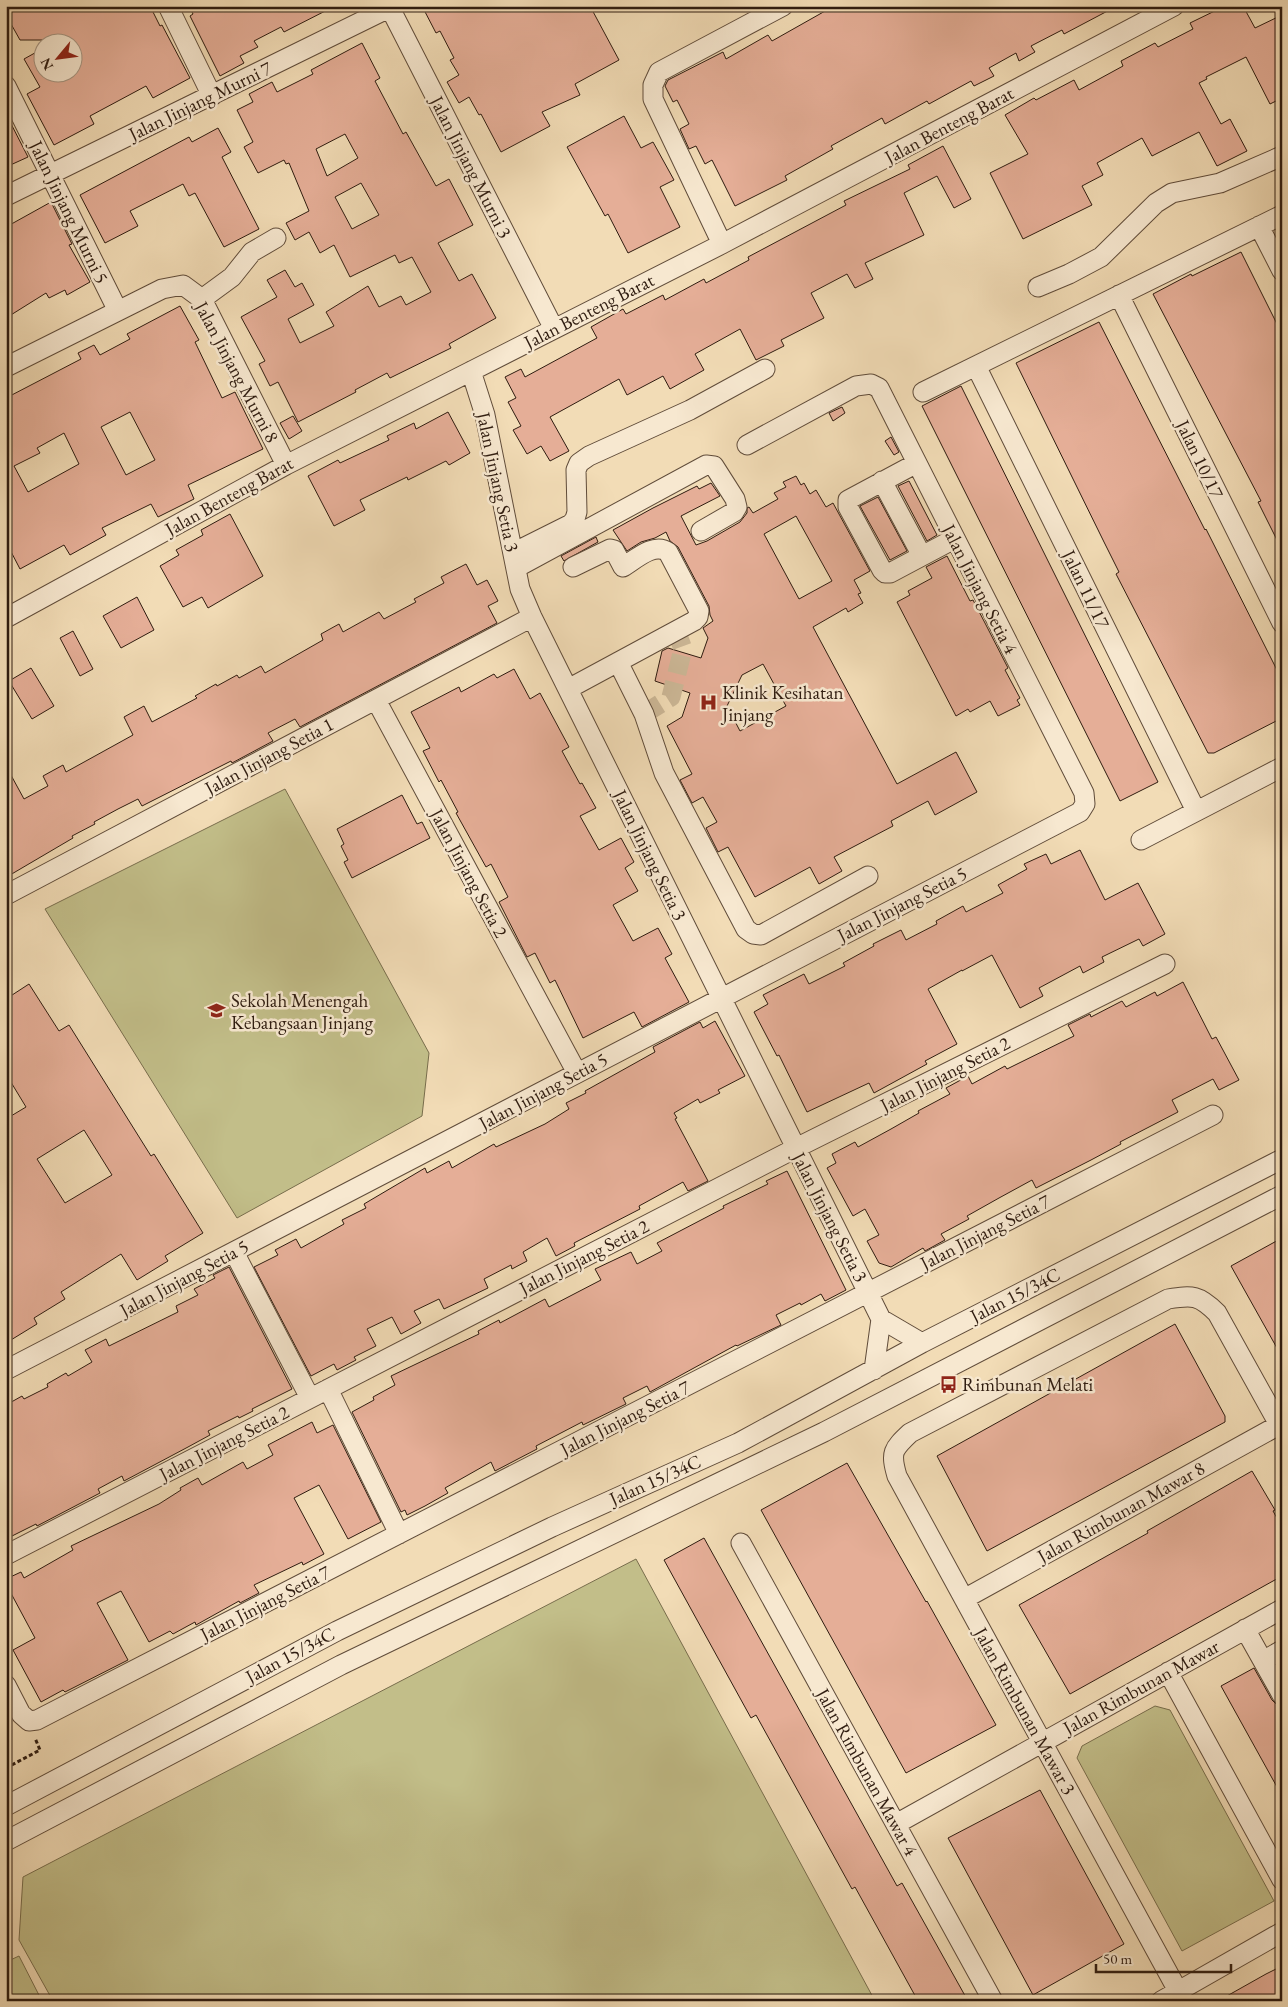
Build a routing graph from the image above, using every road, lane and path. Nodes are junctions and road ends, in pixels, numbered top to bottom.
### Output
1 (168, 6) edge
2 (783, 6) edge
3 (1174, 6) edge
4 (390, 7) edge
5 (1148, 12) edge
6 (6, 86) edge
7 (212, 96) junction
8 (1282, 156) edge
9 (50, 175) junction
10 (6, 196) edge
11 (1282, 215) edge
12 (1259, 226) junction
13 (276, 238) dead end
14 (722, 244) junction
15 (1282, 271) edge
16 (1038, 287) dead end
17 (1119, 295) junction
18 (202, 299) junction
19 (118, 311) junction
20 (554, 329) junction
21 (976, 366) junction
22 (6, 367) edge
23 (765, 369) dead end
24 (471, 371) junction
25 (923, 392) dead end
26 (746, 445) dead end
27 (917, 463) junction
28 (286, 465) junction
29 (882, 481) junction
30 (701, 531) dead end
31 (954, 538) junction
32 (922, 556) junction
33 (515, 561) junction
34 (573, 567) dead end
35 (6, 618) edge
36 (532, 618) junction
37 (1282, 623) edge
38 (618, 662) junction
39 (568, 690) junction
40 (376, 700) junction
41 (1282, 767) edge
42 (1196, 811) junction
43 (1080, 812) joint
44 (1141, 840) dead end
45 (868, 876) dead end
46 (6, 895) edge
47 (1165, 964) dead end
48 (721, 998) junction
49 (577, 1073) junction
50 (1213, 1115) dead end
51 (796, 1148) junction
52 (1282, 1159) edge
53 (1282, 1195) edge
54 (234, 1252) junction
55 (868, 1292) junction
56 (881, 1319) junction
57 (922, 1343) junction
58 (6, 1370) edge
59 (874, 1370) junction
60 (328, 1389) junction
61 (310, 1398) junction
62 (1280, 1427) edge
63 (399, 1534) junction
64 (742, 1543) dead end
65 (6, 1555) edge
66 (964, 1599) junction
67 (1282, 1609) edge
68 (1245, 1630) junction
69 (1282, 1650) edge
70 (1263, 1661) junction
71 (1168, 1672) junction
72 (6, 1685) edge
73 (1282, 1695) edge
74 (33, 1721) junction
75 (1042, 1742) junction
76 (6, 1768) edge
77 (6, 1806) edge
78 (896, 1824) junction
79 (6, 1841) edge
80 (1282, 1880) edge
81 (1282, 1932) edge
82 (1178, 1991) junction
83 (993, 2001) edge
84 (1161, 2001) edge

1 - 7 street
2 - 14 street
3 - 5 street, Jalan Benteng Barat
4 - 7 street, Jalan Jinjang Murni 7
4 - 20 street, Jalan Jinjang Murni 3
5 - 14 street, Jalan Benteng Barat
6 - 9 street, Jalan Jinjang Murni 5
7 - 9 street, Jalan Jinjang Murni 7
8 - 16 street
9 - 10 street, Jalan Jinjang Murni 7
9 - 19 street, Jalan Jinjang Murni 5
11 - 12 street
12 - 15 street
12 - 17 street
13 - 18 street
14 - 20 street, Jalan Benteng Barat
17 - 21 street
17 - 37 street, Jalan 10/17
18 - 19 street, Jalan Jinjang Murni 8
18 - 28 street, Jalan Jinjang Murni 8
19 - 22 street
20 - 24 street, Jalan Benteng Barat
21 - 25 street
21 - 42 street, Jalan 11/17
23 - 33 street
24 - 28 street, Jalan Benteng Barat
24 - 33 street, Jalan Jinjang Setia 3
26 - 27 street, Jalan Jinjang Setia 4
27 - 29 street
27 - 31 street, Jalan Jinjang Setia 4
28 - 35 street, Jalan Benteng Barat
29 - 32 street
29 - 32 street
30 - 33 street
31 - 32 street
31 - 43 street, Jalan Jinjang Setia 4
33 - 36 street, Jalan Jinjang Setia 3
34 - 38 street
36 - 39 street, Jalan Jinjang Setia 3
36 - 40 street, Jalan Jinjang Setia 1
38 - 39 street
38 - 45 street
39 - 48 street, Jalan Jinjang Setia 3
40 - 46 street, Jalan Jinjang Setia 1
40 - 49 street, Jalan Jinjang Setia 2
41 - 42 street
42 - 44 street
43 - 48 street, Jalan Jinjang Setia 5
47 - 51 street, Jalan Jinjang Setia 2
48 - 49 street, Jalan Jinjang Setia 5
48 - 51 street, Jalan Jinjang Setia 3
49 - 54 street, Jalan Jinjang Setia 5
50 - 55 street, Jalan Jinjang Setia 7
51 - 55 street, Jalan Jinjang Setia 3
51 - 60 street, Jalan Jinjang Setia 2
52 - 57 street, Jalan 15/34C
53 - 79 street, Jalan 15/34C
54 - 58 street, Jalan Jinjang Setia 5
54 - 61 street
55 - 56 street, Jalan Jinjang Setia 3
55 - 63 street, Jalan Jinjang Setia 7
56 - 57 street
56 - 59 street
57 - 59 street, Jalan 15/34C
59 - 77 street, Jalan 15/34C
60 - 61 street, Jalan Jinjang Setia 2
60 - 63 street
61 - 65 street, Jalan Jinjang Setia 2
62 - 66 street, Jalan Rimbunan Mawar 8
62 - 66 street, Jalan Rimbunan Mawar 3
63 - 74 street, Jalan Jinjang Setia 7
64 - 78 street, Jalan Rimbunan Mawar 4
66 - 75 street, Jalan Rimbunan Mawar 3
67 - 68 street, Jalan Rimbunan Mawar
68 - 70 street
68 - 71 street, Jalan Rimbunan Mawar
69 - 70 street
70 - 73 street
71 - 75 street, Jalan Rimbunan Mawar
71 - 80 street
72 - 74 street
74 - 76 path
75 - 78 street, Jalan Rimbunan Mawar
75 - 82 street, Jalan Rimbunan Mawar 3
78 - 83 street, Jalan Rimbunan Mawar 4
81 - 82 street
82 - 84 street

